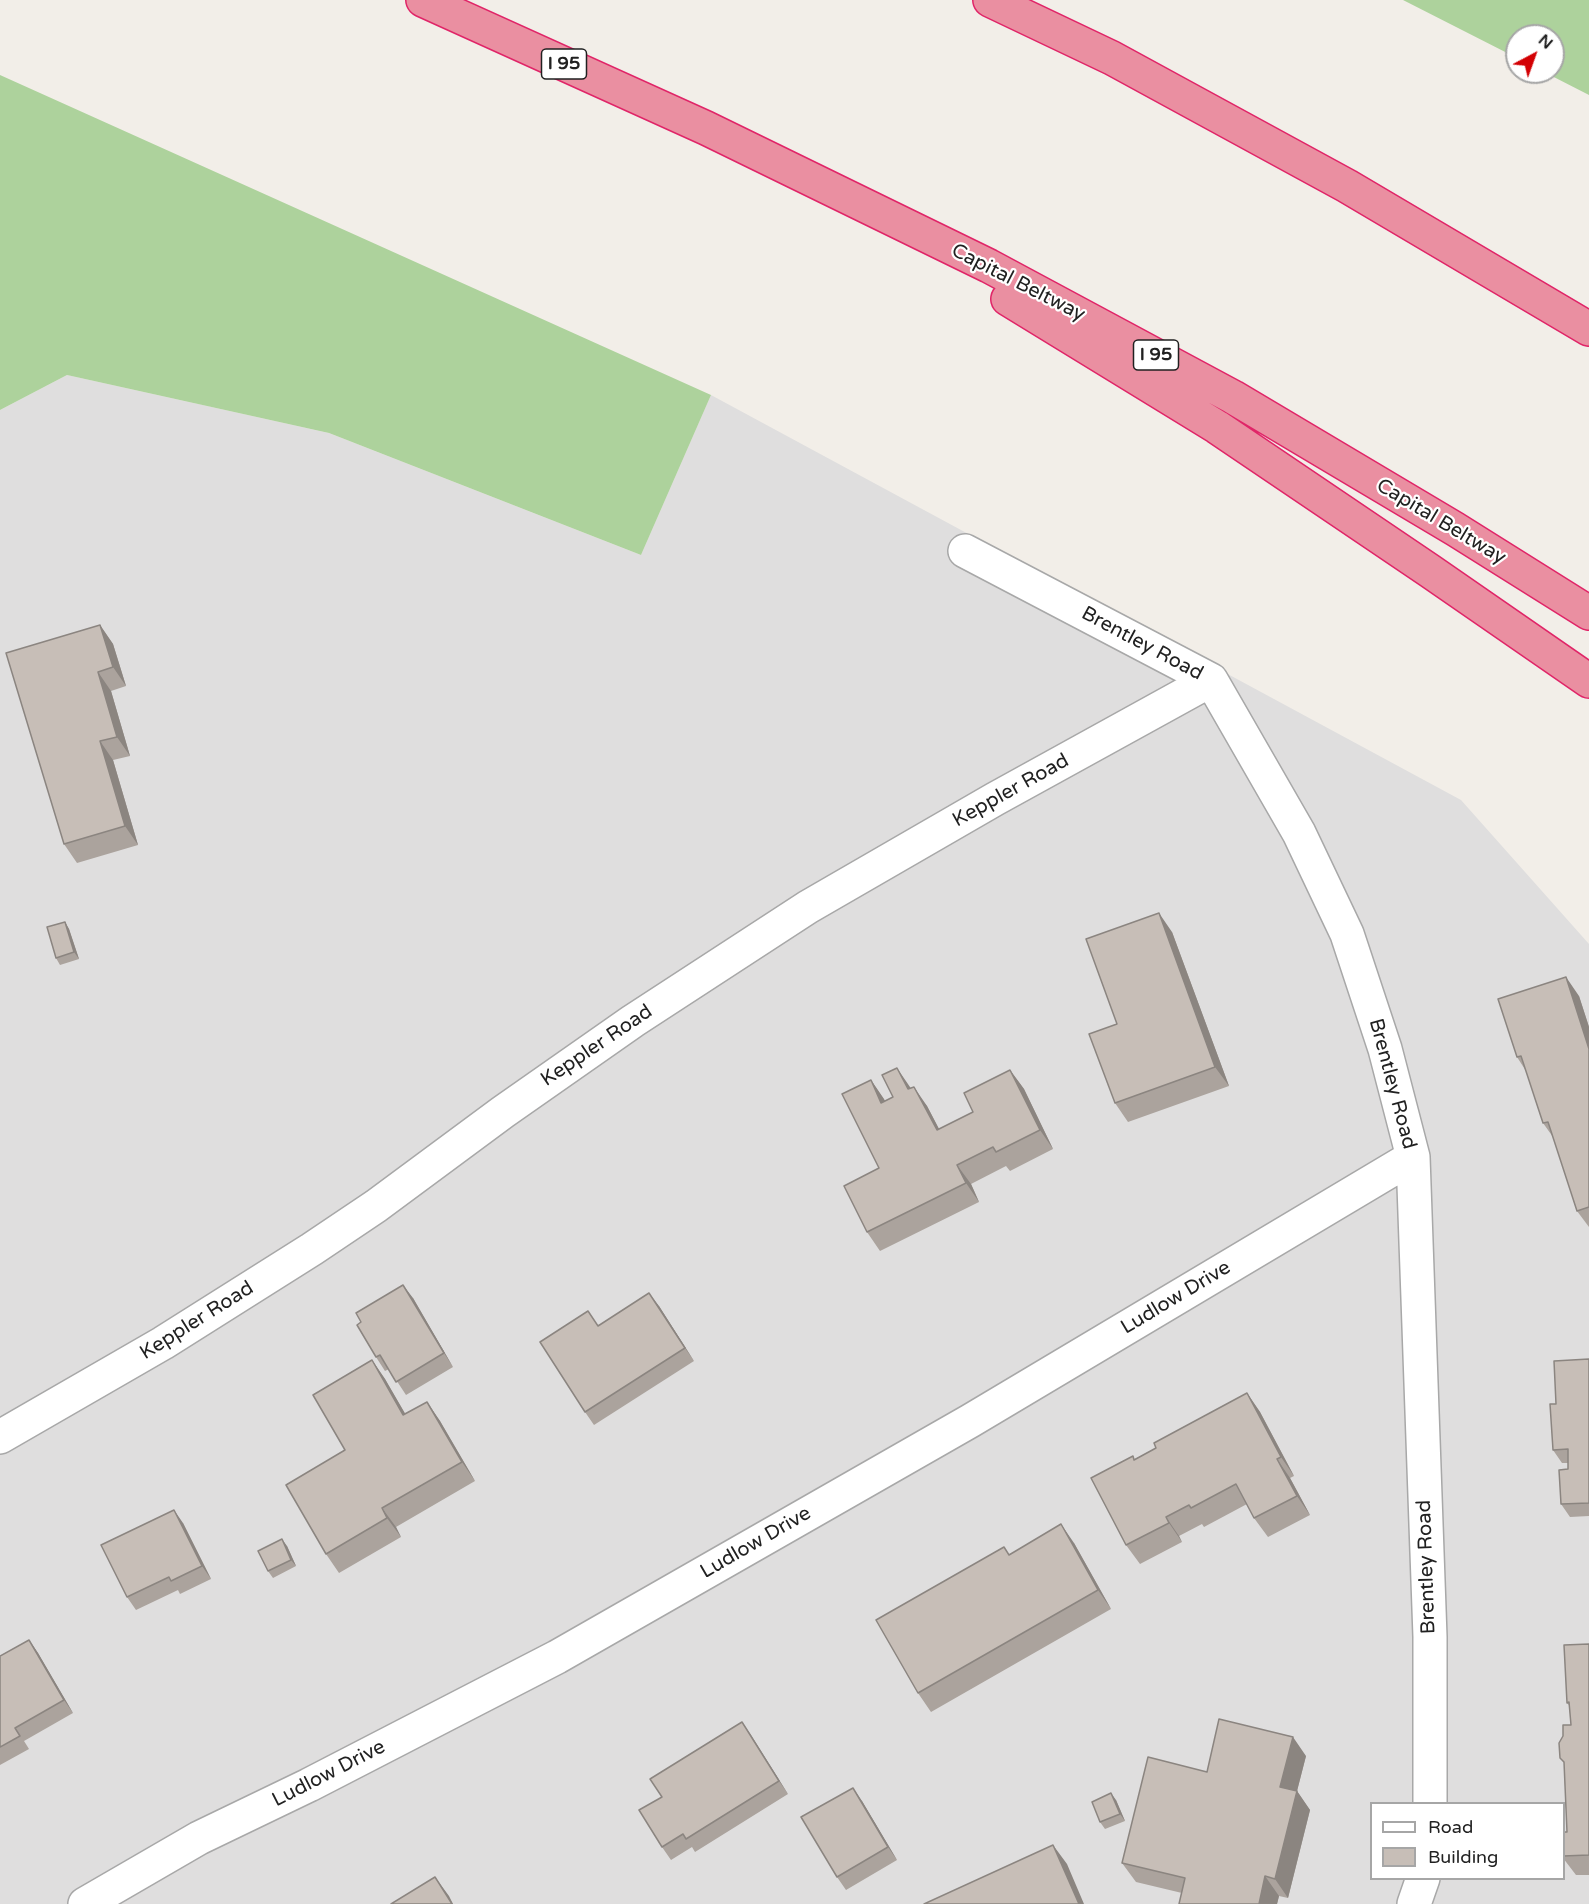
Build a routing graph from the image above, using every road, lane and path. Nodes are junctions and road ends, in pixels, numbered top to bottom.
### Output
1 (423, 0) edge
2 (990, 0) edge
3 (706, 128) junction
4 (1589, 330) edge
5 (965, 551) dead end
6 (1589, 613) edge
7 (1210, 680) junction
8 (1589, 681) edge
9 (1413, 1157) junction
10 (0, 1437) edge
11 (1430, 1802) edge
12 (1422, 1880) edge
13 (86, 1904) edge
14 (1414, 1904) edge

1 - 3 highway, Capital Beltway / I 95
2 - 4 highway
3 - 6 highway, Capital Beltway / I 95
3 - 8 highway
5 - 7 street, Brentley Road
7 - 9 street, Brentley Road
7 - 10 street, Keppler Road
9 - 11 street, Brentley Road
9 - 13 street, Ludlow Drive
12 - 14 street

